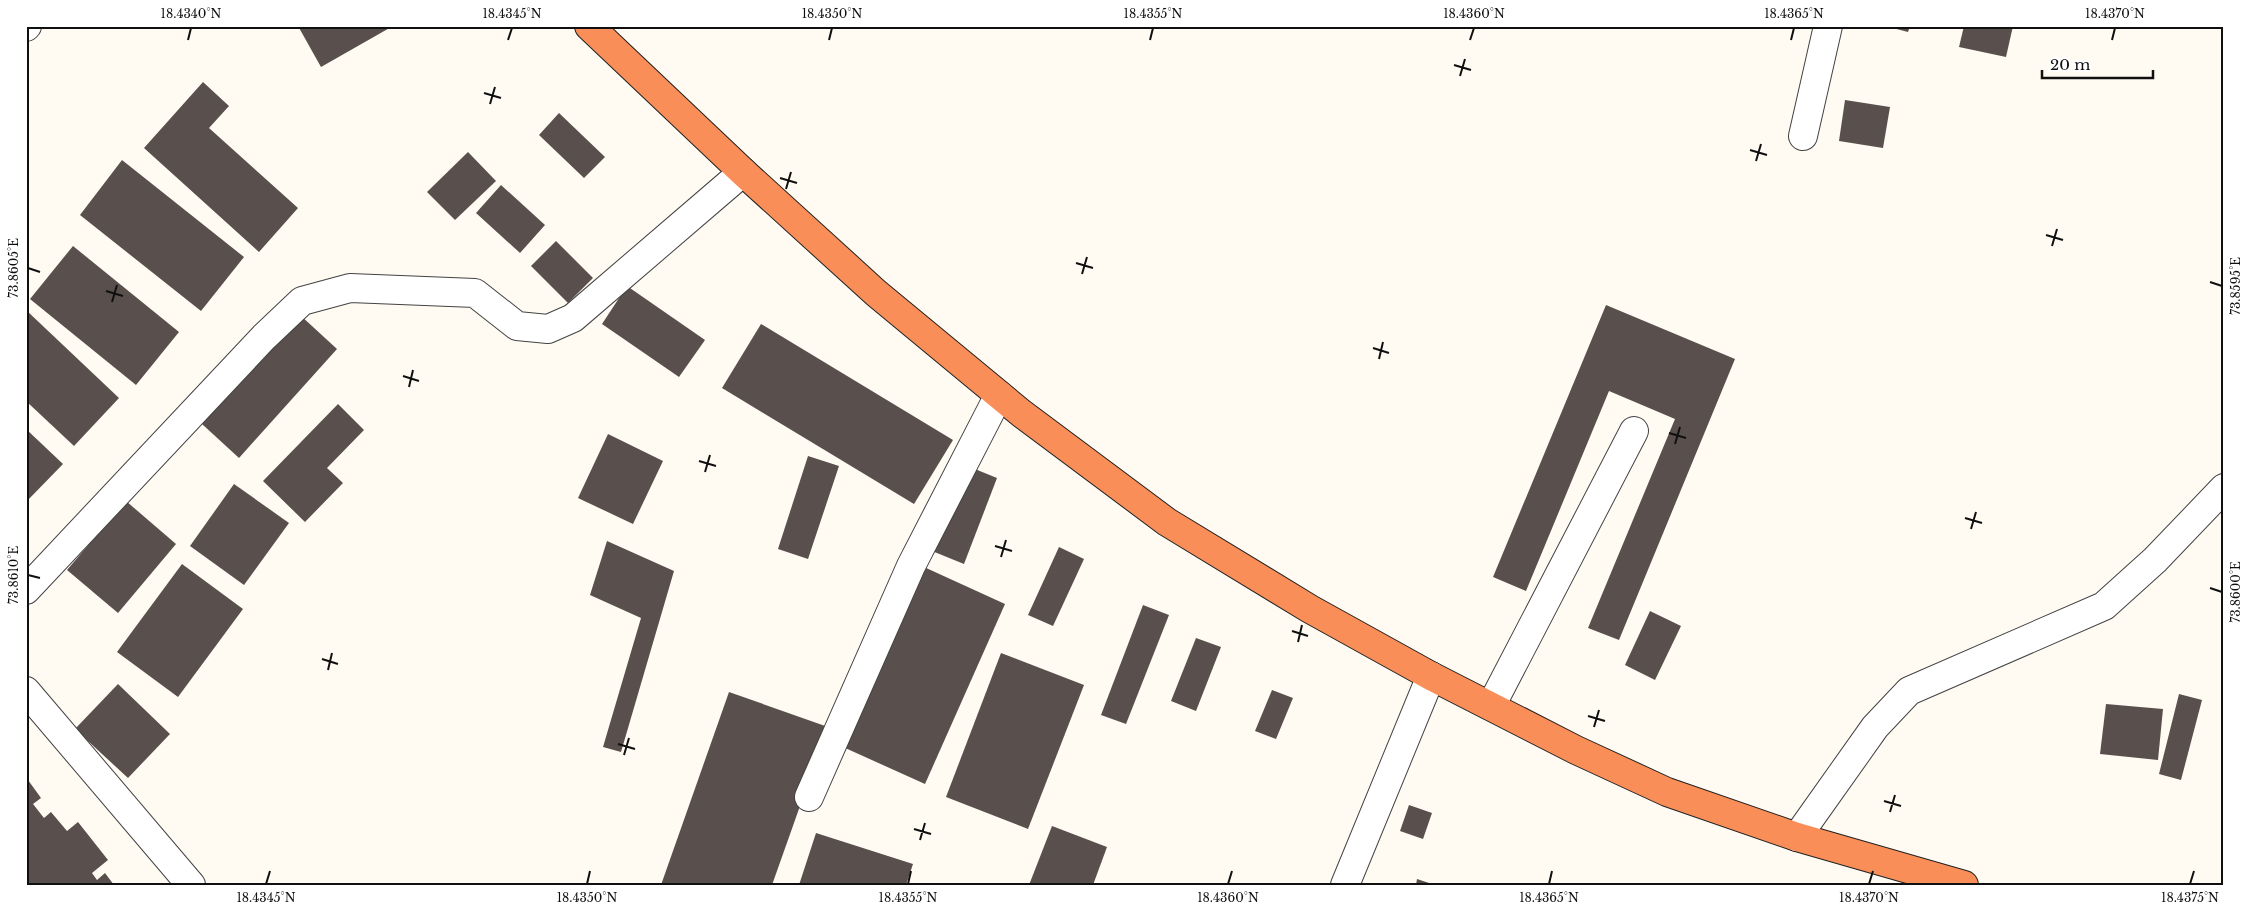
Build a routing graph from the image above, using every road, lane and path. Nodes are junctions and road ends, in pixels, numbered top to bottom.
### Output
1 (590, 26) edge
2 (1828, 26) edge
3 (1803, 136) dead end
4 (743, 172) junction
5 (999, 395) junction
6 (1634, 431) dead end
7 (2224, 488) edge
8 (26, 590) edge
9 (1431, 676) junction
10 (26, 691) edge
11 (1491, 706) junction
12 (809, 797) dead end
13 (1798, 837) junction
14 (191, 885) edge
15 (1345, 885) edge
16 (1964, 885) edge

1 - 4 highway
2 - 3 street
4 - 5 highway
4 - 8 street
5 - 9 highway
5 - 12 street
6 - 11 street
7 - 13 street
9 - 11 highway
9 - 15 street
10 - 14 street
11 - 13 highway
13 - 16 highway

